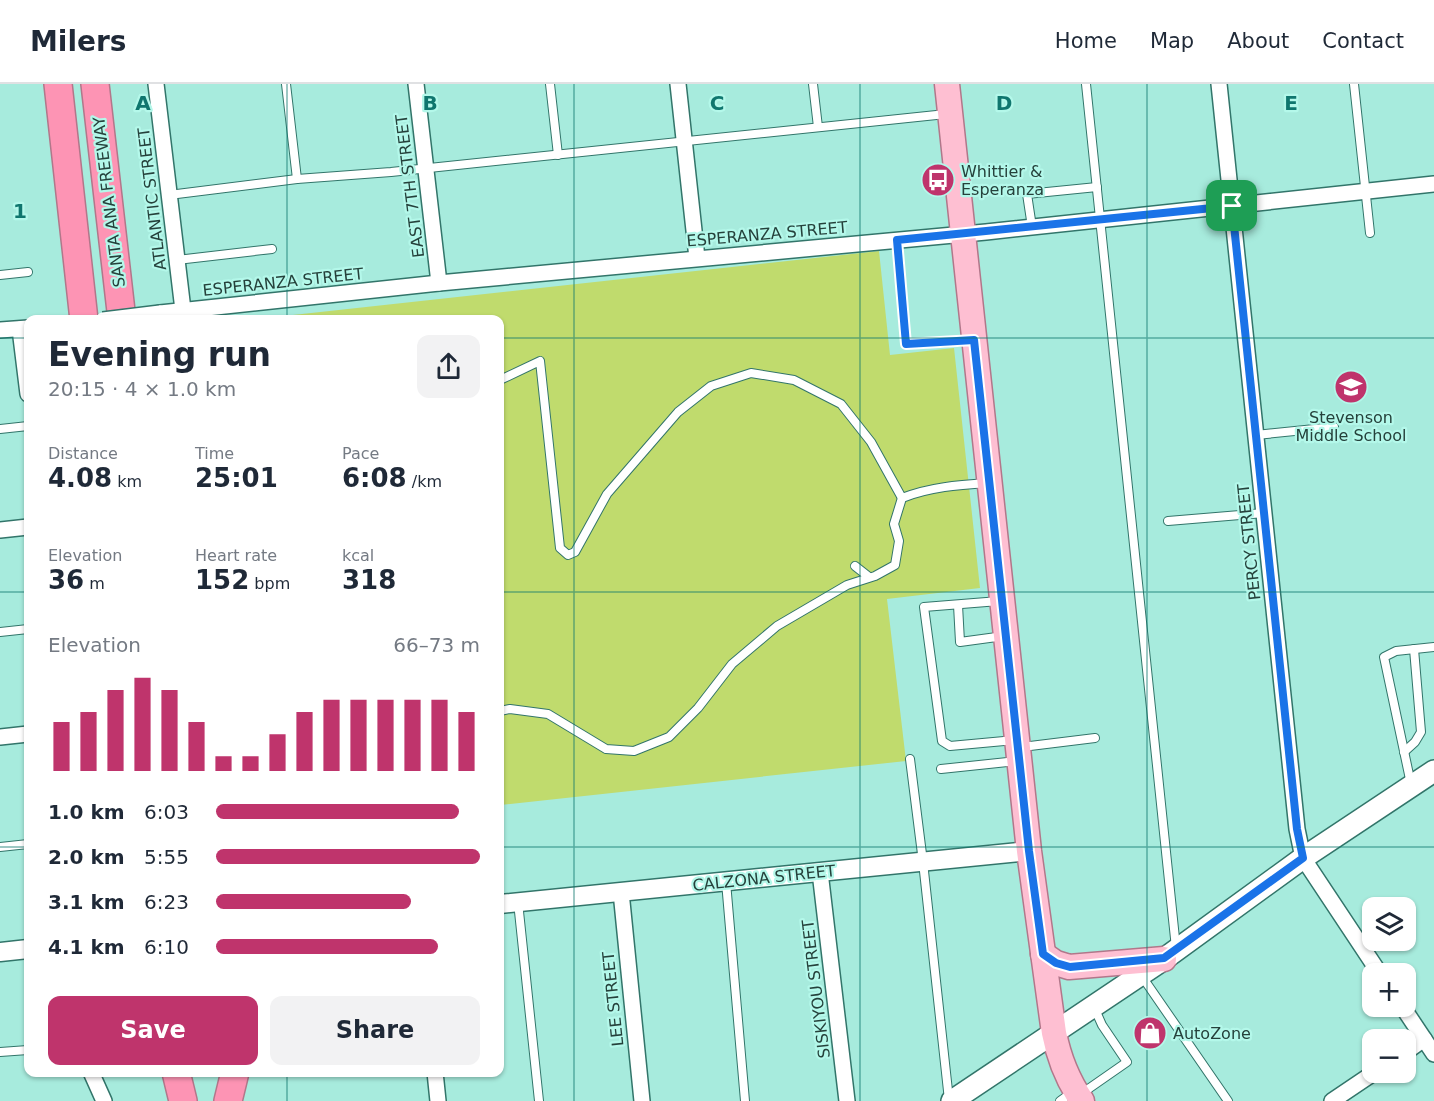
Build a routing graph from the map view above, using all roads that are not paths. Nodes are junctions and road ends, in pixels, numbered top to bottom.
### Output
1 (58, 84) edge
2 (95, 84) edge
3 (156, 84) edge
4 (286, 84) edge
5 (416, 84) edge
6 (550, 84) edge
7 (678, 84) edge
8 (813, 84) edge
9 (947, 84) edge
10 (1086, 84) edge
11 (1219, 84) edge
12 (1354, 84) edge
13 (950, 114) junction
14 (818, 128) junction
15 (685, 142) junction
16 (558, 155) junction
17 (426, 168) junction
18 (297, 180) junction
19 (1434, 184) edge
20 (1097, 187) junction
21 (1366, 192) junction
22 (169, 195) junction
23 (1232, 206) junction
24 (1101, 220) junction
25 (1032, 227) junction
26 (1370, 233) dead end
27 (962, 234) junction
28 (897, 240) junction
29 (272, 249) dead end
30 (697, 258) junction
31 (177, 260) junction
32 (28, 272) dead end
33 (0, 274) edge
34 (439, 284) junction
35 (183, 310) junction
36 (83, 315) edge
37 (121, 315) edge
38 (143, 315) edge
39 (24, 328) edge
40 (0, 330) edge
41 (974, 340) junction
42 (504, 378) edge
43 (24, 426) edge
44 (1334, 428) dead end
45 (0, 429) edge
46 (1256, 435) junction
47 (989, 482) junction
48 (902, 498) junction
49 (1264, 513) junction
50 (1168, 521) dead end
51 (24, 527) edge
52 (0, 530) edge
53 (855, 566) dead end
54 (869, 578) junction
55 (1002, 601) junction
56 (958, 605) junction
57 (24, 629) edge
58 (0, 632) edge
59 (1006, 636) junction
60 (1434, 647) edge
61 (1414, 649) junction
62 (504, 710) edge
63 (24, 734) edge
64 (0, 737) edge
65 (1095, 738) dead end
66 (1018, 749) junction
67 (1404, 752) junction
68 (910, 759) dead end
69 (941, 769) dead end
70 (1434, 771) edge
71 (1412, 787) junction
72 (24, 844) edge
73 (0, 847) edge
74 (1029, 851) junction
75 (1303, 858) junction
76 (923, 862) junction
77 (820, 872) junction
78 (726, 882) junction
79 (621, 892) junction
80 (518, 902) junction
81 (504, 904) edge
82 (24, 949) edge
83 (0, 952) edge
84 (1043, 954) junction
85 (1170, 954) junction
86 (1373, 963) edge
87 (1141, 974) junction
88 (1094, 1006) junction
89 (1409, 1017) edge
90 (1054, 1033) junction
91 (1424, 1040) junction
92 (1416, 1045) edge
93 (24, 1050) edge
94 (0, 1052) edge
95 (1434, 1054) edge
96 (93, 1077) edge
97 (219, 1077) edge
98 (234, 1077) edge
99 (436, 1077) edge
100 (1362, 1081) edge
101 (1074, 1097) edge
102 (104, 1101) edge
103 (223, 1101) edge
104 (228, 1101) edge
105 (438, 1101) edge
106 (539, 1101) edge
107 (642, 1101) edge
108 (745, 1101) edge
109 (847, 1101) edge
110 (950, 1101) edge
111 (1228, 1101) edge
112 (1332, 1101) edge

1 - 36 highway
2 - 37 highway, SANTA ANA FREEWAY
3 - 22 street, ATLANTIC STREET
4 - 18 lane
5 - 17 street, EAST 7TH STREET
6 - 16 lane
7 - 15 street
8 - 14 lane
9 - 13 main road
10 - 20 lane
11 - 23 street, PERCY STREET
12 - 21 lane
13 - 14 lane
13 - 27 main road
14 - 15 lane
15 - 16 lane
15 - 30 street
16 - 17 lane
17 - 18 lane
17 - 34 street, EAST 7TH STREET
18 - 22 lane
19 - 21 street, ESPERANZA STREET
20 - 24 lane
20 - 25 lane
21 - 23 street, ESPERANZA STREET
21 - 26 lane
22 - 31 street, ATLANTIC STREET
23 - 24 street, ESPERANZA STREET
23 - 46 street, PERCY STREET
24 - 25 street, ESPERANZA STREET
24 - 85 lane
25 - 27 street, ESPERANZA STREET
27 - 28 street, ESPERANZA STREET
27 - 41 main road
28 - 30 street, ESPERANZA STREET
28 - 41 lane
29 - 31 lane
30 - 34 street, ESPERANZA STREET
31 - 35 street, ATLANTIC STREET
32 - 33 lane
34 - 35 street, ESPERANZA STREET
35 - 38 street, ESPERANZA STREET, bridge
39 - 40 street
41 - 47 main road
42 - 48 lane
43 - 45 lane
44 - 46 lane
46 - 49 street, PERCY STREET
47 - 48 lane
47 - 55 main road
48 - 54 lane
49 - 50 lane
49 - 75 street, PERCY STREET
51 - 52 street
53 - 54 lane
54 - 62 lane
55 - 56 lane
55 - 59 main road
56 - 59 lane
56 - 66 lane
57 - 58 lane
59 - 66 main road
60 - 61 lane
61 - 67 lane
61 - 67 lane
63 - 64 street
65 - 66 lane
66 - 69 lane
66 - 74 main road
67 - 71 lane
68 - 76 lane
70 - 71 main road
71 - 75 main road
72 - 73 lane
74 - 76 street, CALZONA STREET
74 - 84 main road
75 - 85 main road
75 - 86 street, PERCY STREET
76 - 77 street, CALZONA STREET
76 - 110 lane
77 - 78 street, CALZONA STREET
77 - 109 street, SISKIYOU STREET
78 - 79 street, CALZONA STREET
78 - 108 lane
79 - 80 street, CALZONA STREET
79 - 107 street, LEE STREET
80 - 81 street, CALZONA STREET
80 - 106 lane
82 - 83 street
84 - 85 main road
84 - 90 main road
85 - 87 main road
87 - 88 main road
87 - 111 lane
88 - 90 main road
88 - 101 lane
89 - 91 street
90 - 101 main road
90 - 110 main road
91 - 92 street
91 - 95 street
93 - 94 lane
96 - 102 street
97 - 103 highway
98 - 104 highway
99 - 105 street
100 - 112 street

